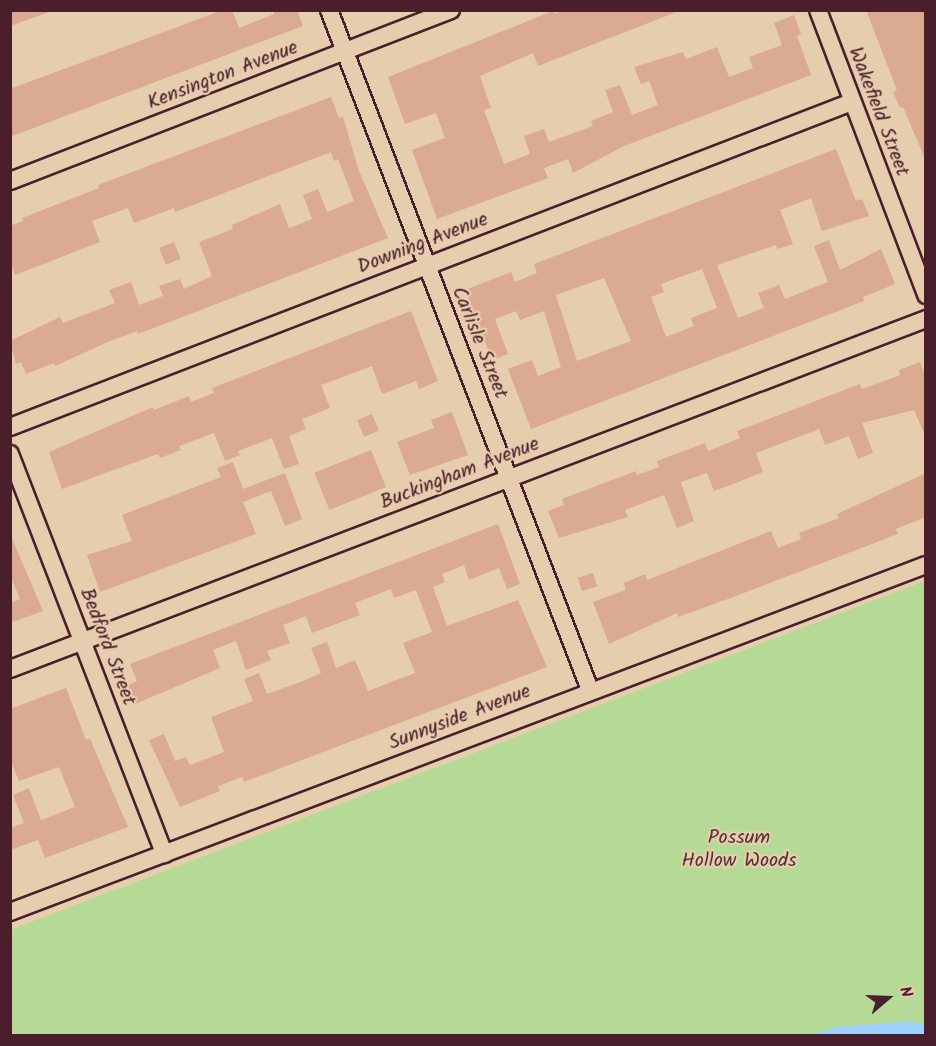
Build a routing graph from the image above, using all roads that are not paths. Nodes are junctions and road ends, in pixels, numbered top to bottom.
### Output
1 (329, 10) edge
2 (451, 10) edge
3 (818, 10) edge
4 (344, 52) junction
5 (852, 102) junction
6 (10, 181) edge
7 (425, 265) junction
8 (926, 295) edge
9 (926, 319) edge
10 (10, 427) edge
11 (10, 454) edge
12 (510, 478) junction
13 (926, 565) edge
14 (82, 642) junction
15 (10, 669) edge
16 (590, 690) junction
17 (164, 854) junction
18 (10, 912) edge

1 - 4 street, Carlisle Street
2 - 4 street, Kensington Avenue
3 - 5 street, Wakefield Street
4 - 6 street, Kensington Avenue
4 - 7 street, Carlisle Street
5 - 7 street, Downing Avenue
5 - 8 street, Wakefield Street
7 - 10 street, Downing Avenue
7 - 12 street, Carlisle Street
9 - 12 street, Buckingham Avenue
11 - 14 street, Bedford Street
12 - 14 street, Buckingham Avenue
12 - 16 street, Carlisle Street
13 - 16 street, Sunnyside Avenue
14 - 15 street, Buckingham Avenue
14 - 17 street, Bedford Street
16 - 17 street, Sunnyside Avenue
17 - 18 street, Sunnyside Avenue

